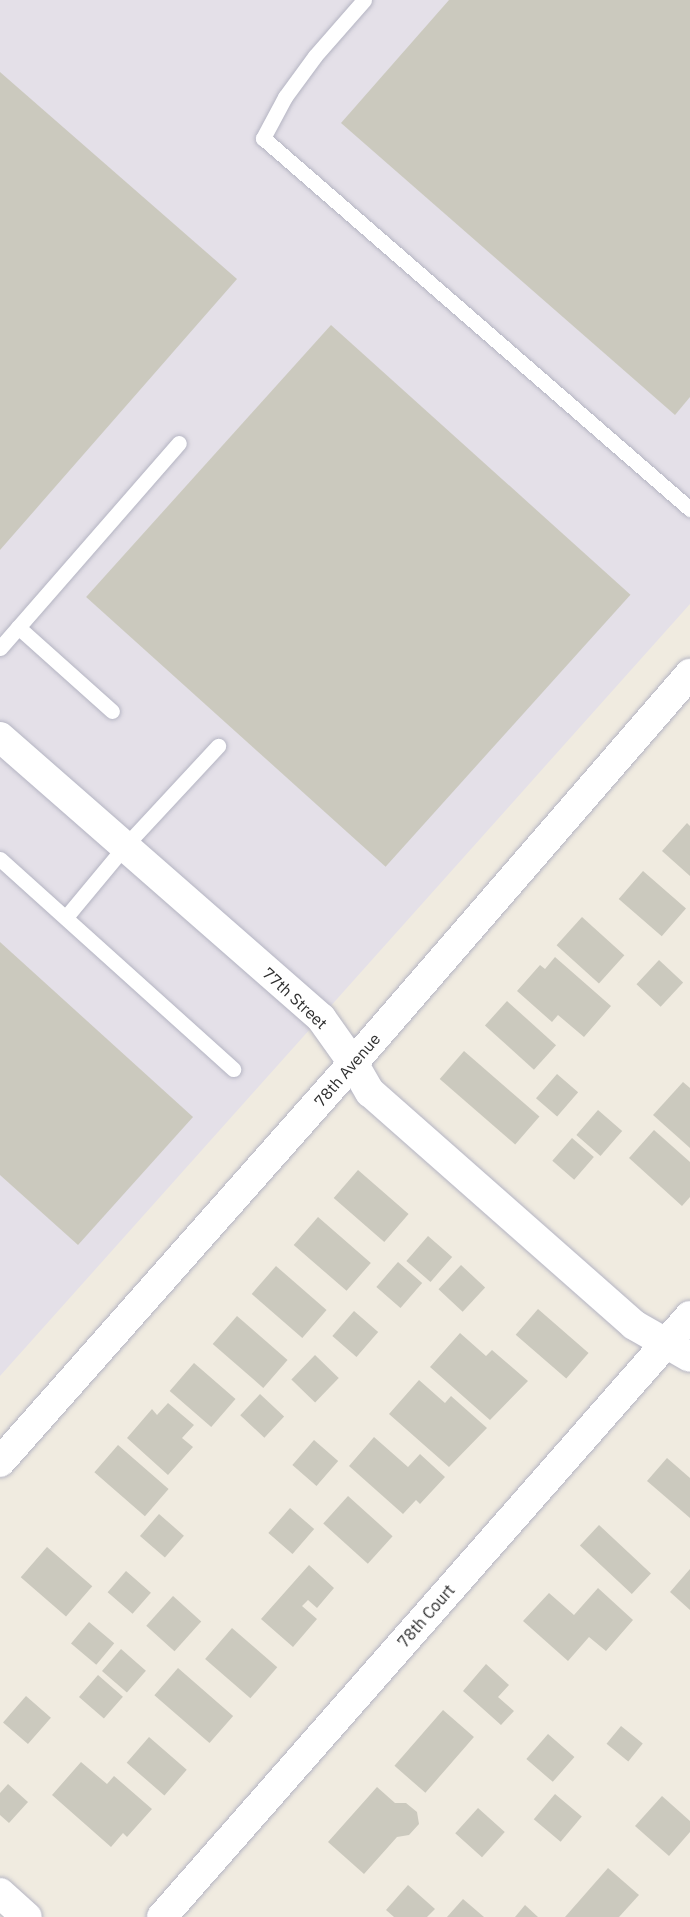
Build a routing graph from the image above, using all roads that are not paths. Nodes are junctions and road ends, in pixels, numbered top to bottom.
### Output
1 (364, 0) edge
2 (179, 443) dead end
3 (690, 509) edge
4 (18, 627) junction
5 (0, 648) edge
6 (690, 674) edge
7 (112, 711) dead end
8 (0, 737) edge
9 (218, 746) dead end
10 (125, 846) junction
11 (0, 859) edge
12 (66, 917) junction
13 (353, 1063) junction
14 (233, 1069) dead end
15 (690, 1316) edge
16 (678, 1349) edge
17 (0, 1462) edge
18 (0, 1893) edge
19 (27, 1917) edge
20 (162, 1917) edge

1 - 3 lane
2 - 4 lane
4 - 5 lane
4 - 7 lane
6 - 13 street, 78th Avenue
8 - 10 street, 77th Street
9 - 10 lane
10 - 12 lane
10 - 13 street, 77th Street
11 - 12 lane
12 - 14 lane
13 - 16 street, 77th Street
13 - 17 street, 78th Avenue
15 - 16 street, 78th Court
16 - 20 street, 78th Court
18 - 19 street

